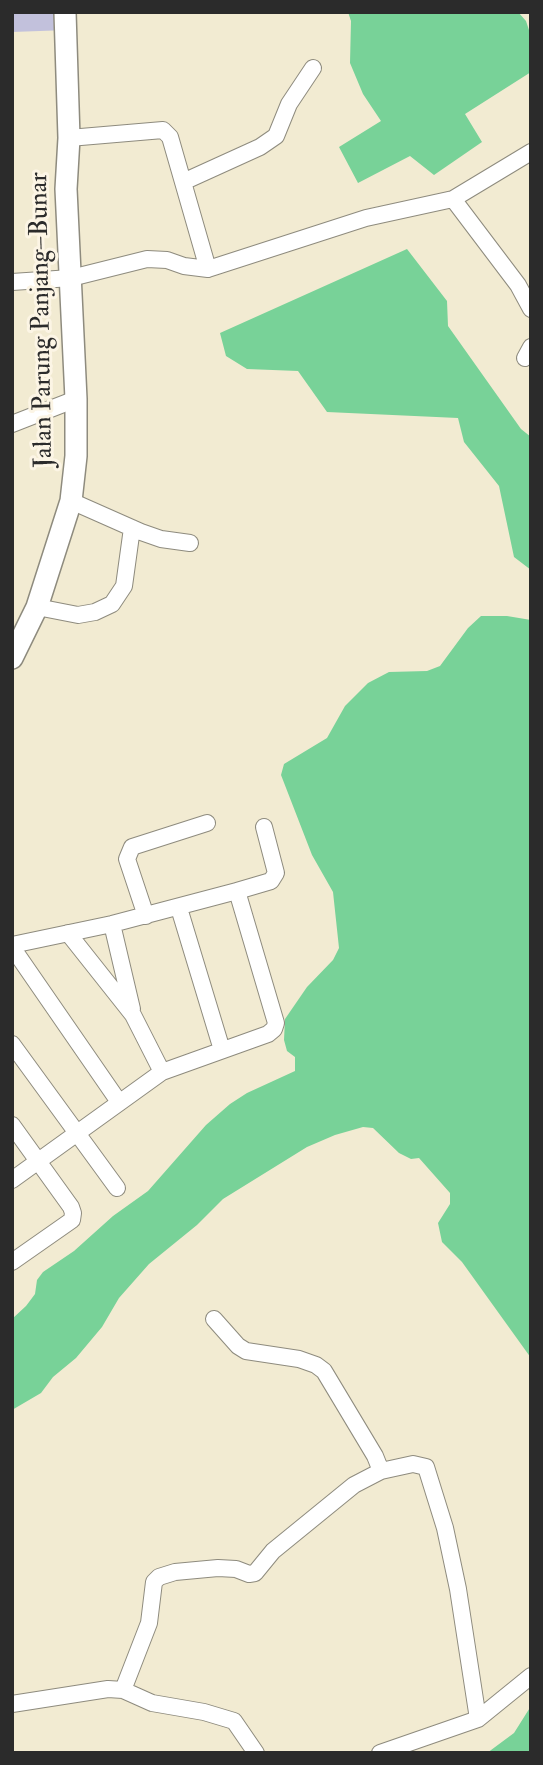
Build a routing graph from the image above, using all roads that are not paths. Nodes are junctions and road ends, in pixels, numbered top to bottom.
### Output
1 (65, 12) edge
2 (313, 68) dead end
3 (69, 138) junction
4 (531, 152) edge
5 (183, 182) junction
6 (453, 199) junction
7 (208, 269) junction
8 (71, 278) junction
9 (524, 280) edge
10 (12, 282) edge
11 (531, 309) edge
12 (76, 399) junction
13 (12, 424) edge
14 (71, 501) junction
15 (132, 528) junction
16 (190, 543) dead end
17 (37, 607) junction
18 (12, 658) edge
19 (206, 823) dead end
20 (264, 827) dead end
21 (237, 891) junction
22 (179, 908) junction
23 (146, 916) junction
24 (112, 924) junction
25 (68, 933) junction
26 (12, 946) edge
27 (134, 1015) junction
28 (12, 1044) edge
29 (222, 1050) junction
30 (162, 1072) junction
31 (119, 1102) junction
32 (12, 1125) edge
33 (77, 1133) junction
34 (38, 1161) junction
35 (12, 1180) edge
36 (117, 1188) dead end
37 (12, 1262) edge
38 (214, 1320) dead end
39 (381, 1471) junction
40 (531, 1676) edge
41 (123, 1690) junction
42 (12, 1704) edge
43 (478, 1719) junction
44 (256, 1753) edge
45 (380, 1753) edge

1 - 3 main road, Jalan Parung Panjang–Bunar
2 - 5 street
3 - 5 street
3 - 8 main road, Jalan Parung Panjang–Bunar
4 - 6 street
5 - 7 street
6 - 7 street
6 - 9 street
7 - 8 street
8 - 10 street
8 - 12 main road, Jalan Parung Panjang–Bunar
9 - 11 street
12 - 13 street
12 - 14 main road, Jalan Parung Panjang–Bunar
14 - 15 street
14 - 17 main road, Jalan Parung Panjang–Bunar
15 - 16 street
15 - 17 street
17 - 18 main road, Jalan Parung Panjang–Bunar
19 - 23 street
20 - 21 street
21 - 22 street
21 - 29 street
22 - 23 street
22 - 29 street
23 - 24 street
24 - 25 street
24 - 27 street
25 - 26 street
25 - 27 street
26 - 31 street
27 - 30 street
28 - 33 street
29 - 30 street
30 - 31 street
31 - 33 street
32 - 34 street
33 - 34 street
33 - 36 street
34 - 35 street
34 - 37 street
38 - 39 street
39 - 41 street
39 - 43 street
40 - 43 street
41 - 42 street
41 - 44 street
43 - 45 street

